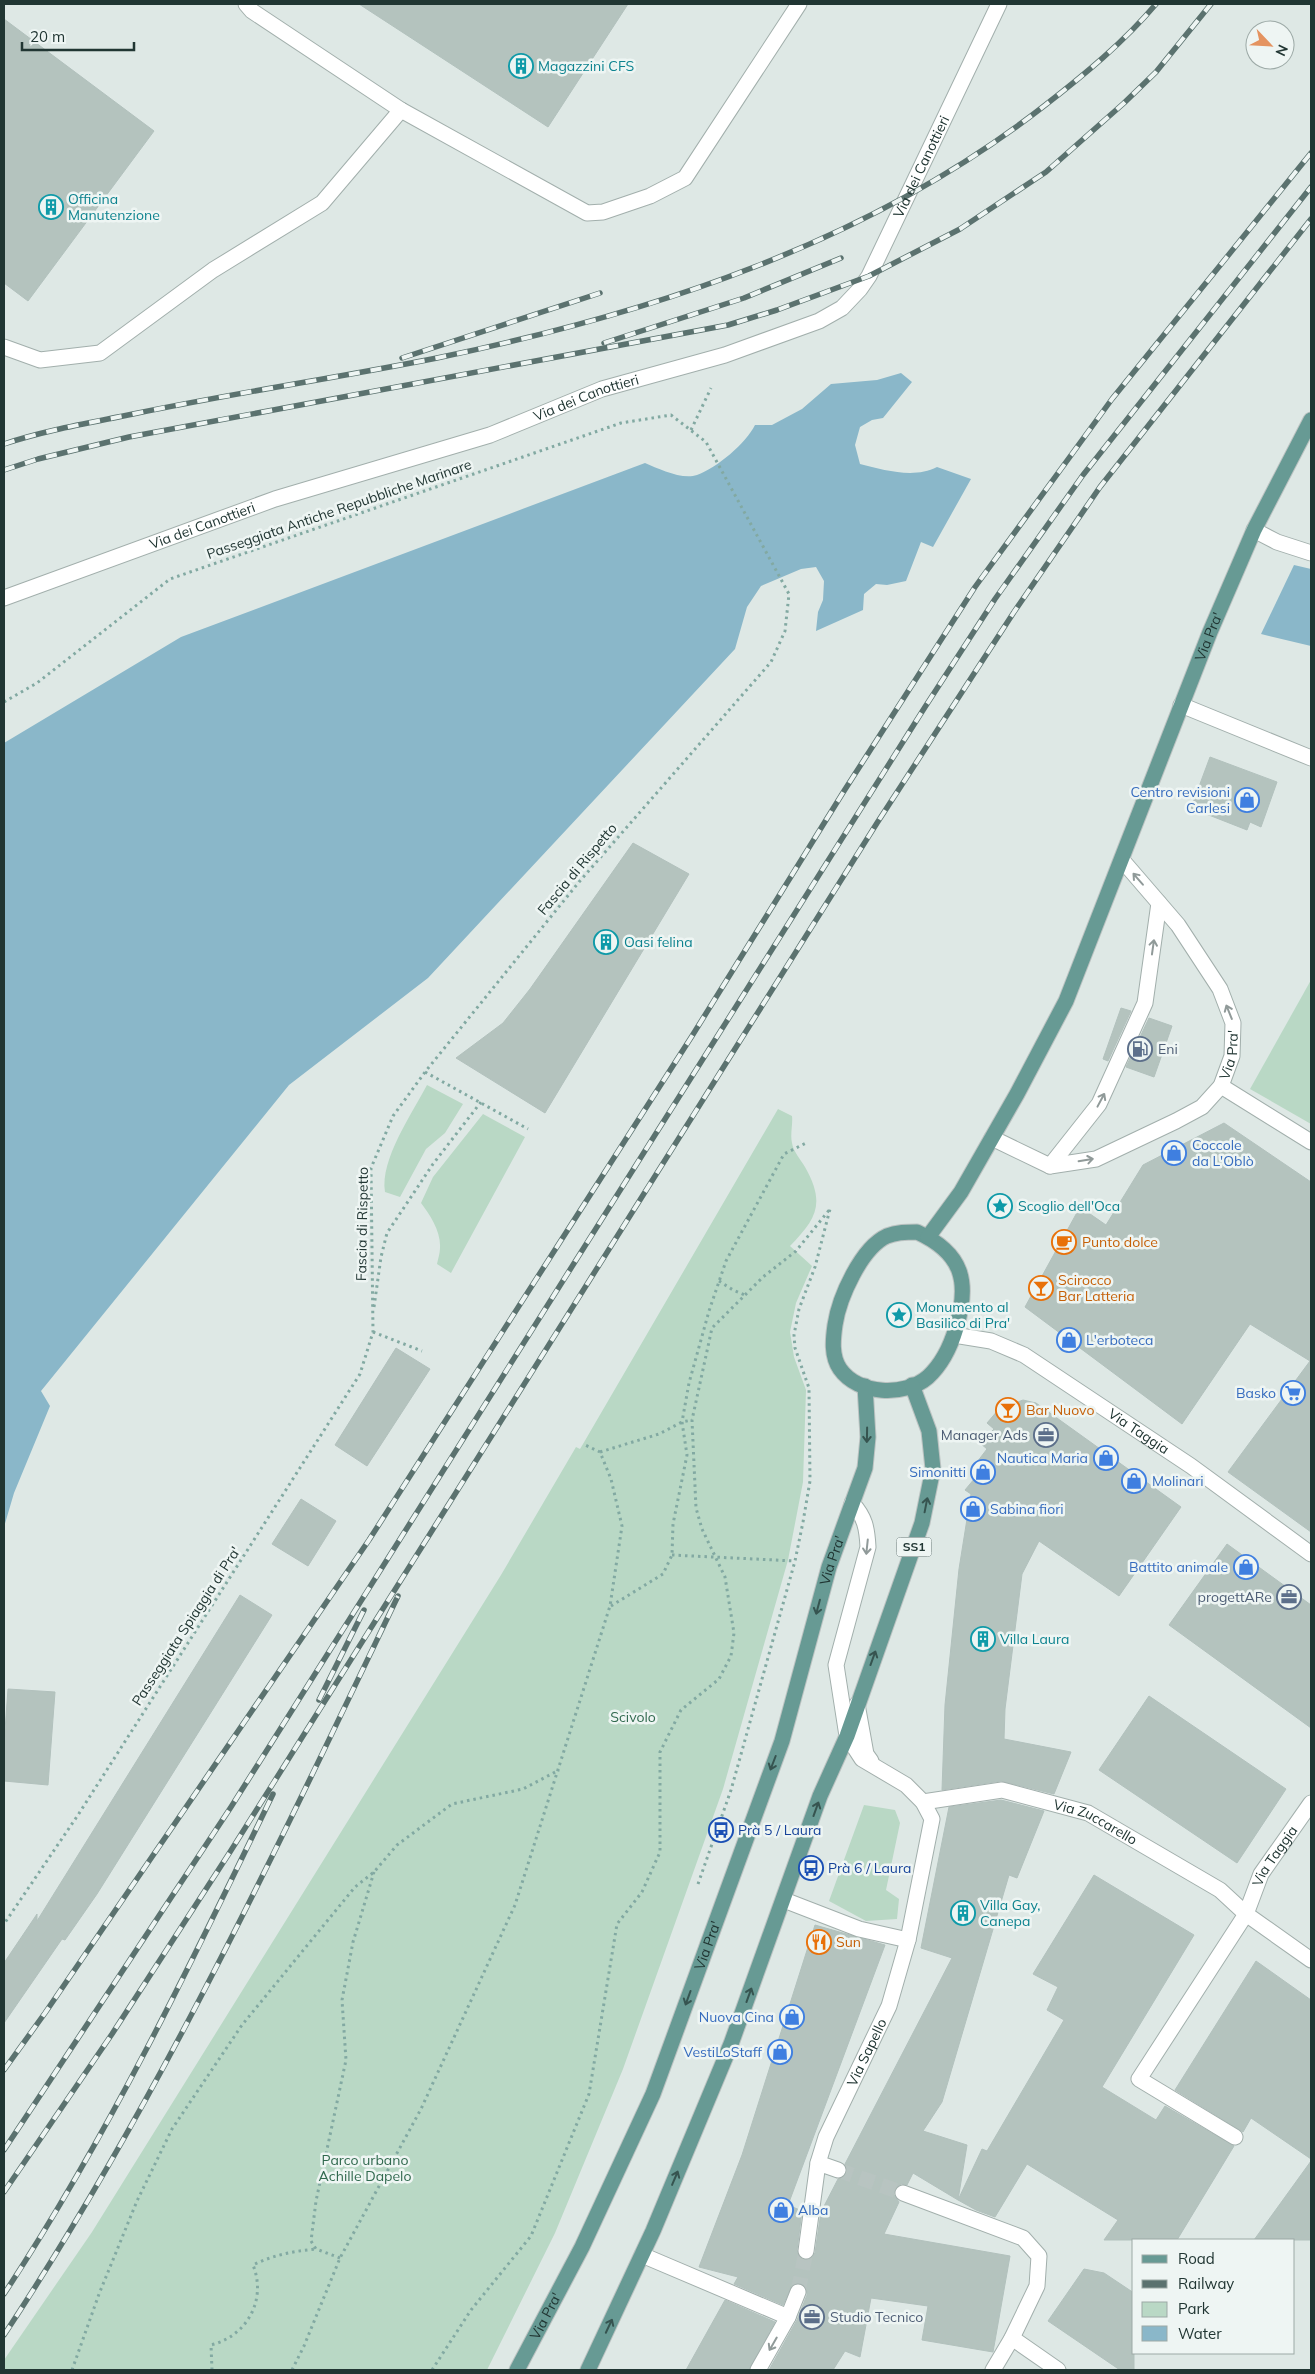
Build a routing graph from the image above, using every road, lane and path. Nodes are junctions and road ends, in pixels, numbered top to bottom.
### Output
1 (246, 4) edge
2 (800, 4) edge
3 (999, 4) edge
4 (401, 110) junction
5 (4, 346) edge
6 (725, 355) junction
7 (1311, 420) edge
8 (690, 430) junction
9 (706, 442) joint
10 (1251, 537) junction
11 (1311, 553) edge
12 (4, 598) edge
13 (4, 702) edge
14 (1180, 706) junction
15 (1311, 758) edge
16 (1122, 860) junction
17 (1159, 903) junction
18 (425, 1072) junction
19 (1221, 1086) junction
20 (481, 1102) junction
21 (528, 1129) dead end
22 (992, 1138) junction
23 (1311, 1142) edge
24 (806, 1143) dead end
25 (1050, 1166) junction
26 (928, 1237) junction
27 (719, 1281) junction
28 (745, 1295) junction
29 (373, 1314) junction
30 (373, 1332) junction
31 (954, 1335) junction
32 (422, 1351) dead end
33 (912, 1385) junction
34 (865, 1386) junction
35 (692, 1420) junction
36 (682, 1422) junction
37 (583, 1444) dead end
38 (600, 1452) junction
39 (852, 1503) junction
40 (1311, 1554) edge
41 (672, 1555) junction
42 (716, 1556) junction
43 (795, 1561) junction
44 (610, 1606) junction
45 (857, 1704) junction
46 (848, 1742) junction
47 (875, 1766) junction
48 (559, 1769) junction
49 (923, 1802) junction
50 (1311, 1803) edge
51 (374, 1872) junction
52 (696, 1890) dead end
53 (784, 1900) junction
54 (1246, 1914) junction
55 (4, 1924) edge
56 (908, 1940) junction
57 (1311, 1960) edge
58 (1235, 2137) dead end
59 (818, 2163) junction
60 (838, 2170) tunnel mouth
61 (903, 2194) tunnel mouth
62 (316, 2249) junction
63 (806, 2251) tunnel mouth
64 (642, 2255) junction
65 (340, 2258) junction
66 (798, 2292) tunnel mouth
67 (788, 2317) junction
68 (1012, 2338) junction
69 (72, 2370) edge
70 (212, 2370) edge
71 (292, 2370) edge
72 (432, 2370) edge
73 (517, 2370) edge
74 (588, 2370) edge
75 (758, 2370) edge
76 (993, 2370) edge
77 (1058, 2370) edge

1 - 4 street
2 - 4 street
3 - 6 street, Via dei Canottieri
4 - 5 street
6 - 8 path
6 - 12 street, Via dei Canottieri
7 - 10 main road, Via Pra'
8 - 9 path, Passeggiata Antiche Repubbliche Marinare
8 - 13 path, Passeggiata Antiche Repubbliche Marinare
9 - 18 path, Fascia di Rispetto
10 - 11 street
10 - 14 main road, Via Pra'
14 - 15 street
14 - 16 main road, Via Pra'
17 -> 16 street, Via Pra'
16 - 22 main road, Via Pra'
19 -> 17 street, Via Pra'
25 -> 17 street
18 - 20 path
18 - 29 path, Fascia di Rispetto
19 - 23 street
25 -> 19 street, Via Pra'
20 - 21 path
20 - 29 path
22 - 25 street
22 - 26 main road, Via Pra'
24 - 27 path
26 - 31 main road
26 - 34 main road
27 - 28 path
27 - 36 path
28 - 35 path
28 - 43 path
29 - 30 path, Fascia di Rispetto
30 - 32 path
30 - 55 path, Passeggiata Spiaggia di Pra'
31 - 33 main road
31 - 40 street, Via Taggia
33 - 34 main road
45 -> 33 main road, SS1
34 -> 39 main road, Via Pra'
35 - 36 path
35 - 42 path
36 - 38 path
36 - 41 path
37 - 38 path
38 - 44 path
39 -> 46 street, Via Pra'
39 -> 73 main road, Via Pra'
41 - 42 path
41 - 44 path
42 - 43 path
42 - 72 path
43 - 52 path
44 - 48 path
45 - 46 main road, SS1
45 - 47 street
46 - 47 street
53 -> 46 main road
47 - 49 street
48 - 51 path
48 - 65 path
49 - 54 street, Via Zuccarello
49 - 56 street, Via Sapello
50 - 54 street, Via Taggia
51 - 62 path
51 - 69 path
53 - 56 street
64 -> 53 main road
54 - 57 street, Via Zuccarello
54 - 58 street
56 - 59 street, Via Sapello
59 - 60 street
59 - 63 street, Via Sapello
61 - 68 street
62 - 65 path
62 - 70 path
64 - 67 street
74 -> 64 main road
65 - 71 path
66 - 67 street
67 -> 75 street
68 - 76 street
68 - 77 street

